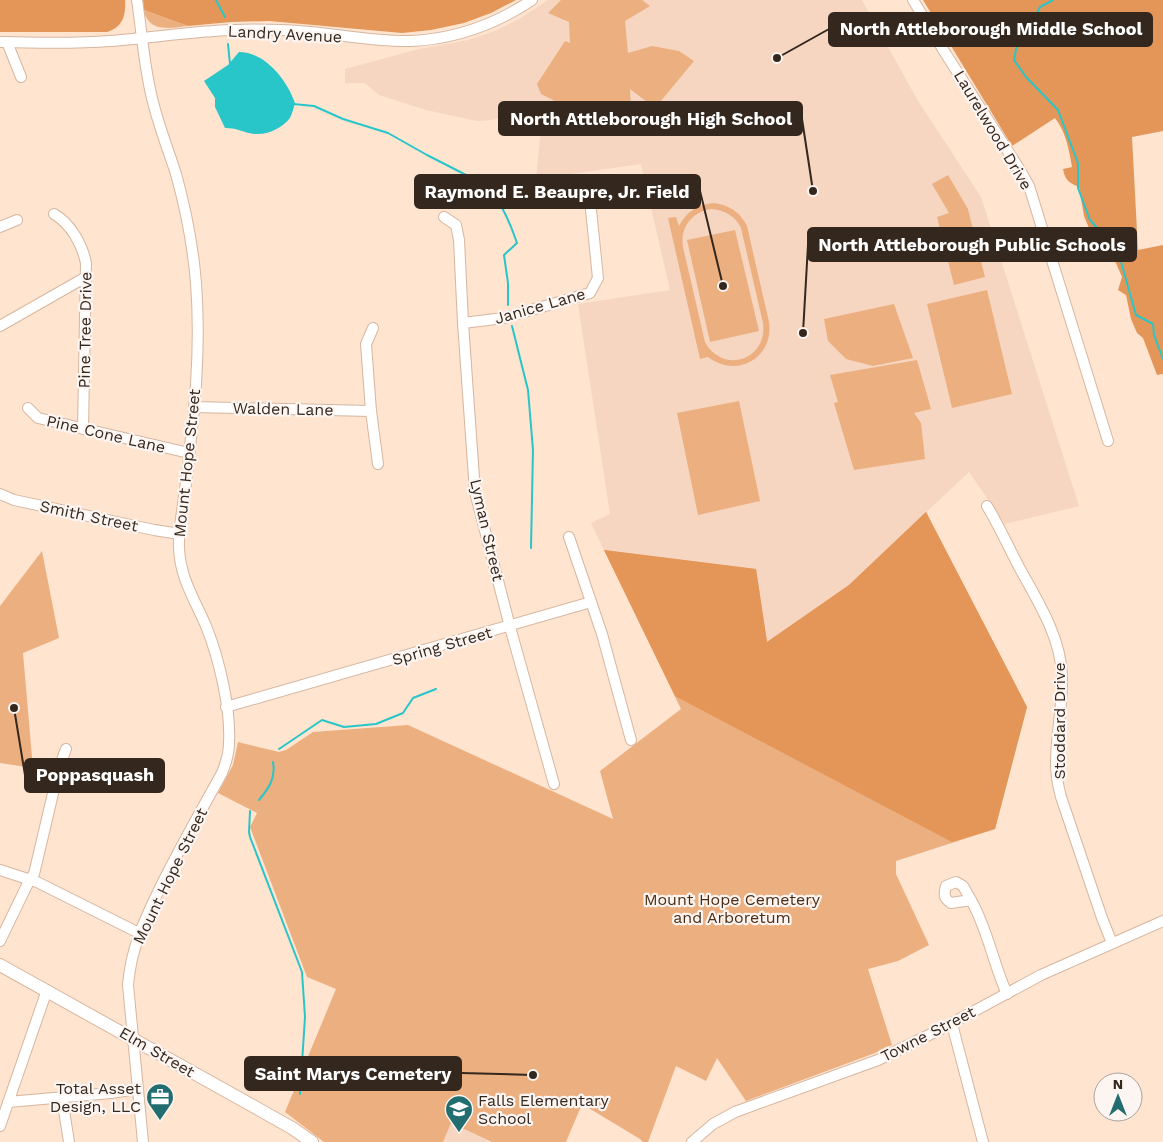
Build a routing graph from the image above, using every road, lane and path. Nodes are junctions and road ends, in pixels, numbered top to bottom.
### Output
1 (137, 0) edge
2 (532, 0) edge
3 (913, 0) edge
4 (143, 38) junction
5 (4, 42) edge
6 (21, 77) dead end
7 (603, 183) dead end
8 (54, 214) dead end
9 (444, 217) dead end
10 (17, 220) dead end
11 (0, 227) edge
12 (86, 277) junction
13 (463, 323) junction
14 (0, 326) edge
15 (373, 328) dead end
16 (194, 407) junction
17 (28, 408) dead end
18 (371, 411) junction
19 (83, 429) junction
20 (1108, 441) dead end
21 (189, 453) junction
22 (378, 464) dead end
23 (0, 494) edge
24 (987, 506) dead end
25 (180, 534) junction
26 (570, 537) dead end
27 (591, 602) junction
28 (510, 626) junction
29 (226, 707) junction
30 (631, 740) dead end
31 (66, 749) dead end
32 (554, 784) dead end
33 (0, 870) edge
34 (30, 879) junction
35 (971, 900) dead end
36 (1163, 920) edge
37 (139, 933) junction
38 (0, 941) edge
39 (1112, 943) junction
40 (0, 965) edge
41 (46, 990) junction
42 (1007, 994) junction
43 (952, 1024) junction
44 (132, 1038) junction
45 (137, 1089) junction
46 (62, 1098) junction
47 (8, 1102) junction
48 (0, 1126) edge
49 (68, 1142) edge
50 (143, 1142) edge
51 (312, 1142) edge
52 (692, 1142) edge
53 (983, 1142) edge

1 - 4 street, Mount Hope Street
2 - 4 street, Landry Avenue
3 - 20 street, Laurelwood Drive
4 - 5 street, Landry Avenue
4 - 16 street, Mount Hope Street
5 - 6 street
7 - 13 street, Janice Lane
8 - 12 street, Pine Tree Drive
9 - 13 street, Lyman Street
10 - 11 street
12 - 14 street
12 - 19 street, Pine Tree Drive
13 - 28 street, Lyman Street
15 - 18 street
16 - 18 street, Walden Lane
16 - 21 street, Mount Hope Street
17 - 19 street, Pine Cone Lane
18 - 22 street
19 - 21 street, Pine Cone Lane
21 - 25 street, Mount Hope Street
23 - 25 street, Smith Street
24 - 39 street, Stoddard Drive
25 - 29 street, Mount Hope Street
26 - 27 street
27 - 28 street, Spring Street
27 - 30 street
28 - 29 street, Spring Street
28 - 32 street, Lyman Street
29 - 37 street, Mount Hope Street
31 - 34 street
33 - 34 street
34 - 37 street
34 - 38 street
35 - 42 street
36 - 39 street, Towne Street
37 - 44 street, Mount Hope Street
39 - 42 street, Towne Street
40 - 41 main road, Elm Street
41 - 44 main road, Elm Street
41 - 47 street
42 - 43 street, Towne Street
43 - 52 street, Towne Street
43 - 53 street
44 - 45 street, Mount Hope Street
44 - 51 main road, Elm Street
45 - 46 street
45 - 50 street, Mount Hope Street
46 - 47 street
46 - 49 street
47 - 48 street

